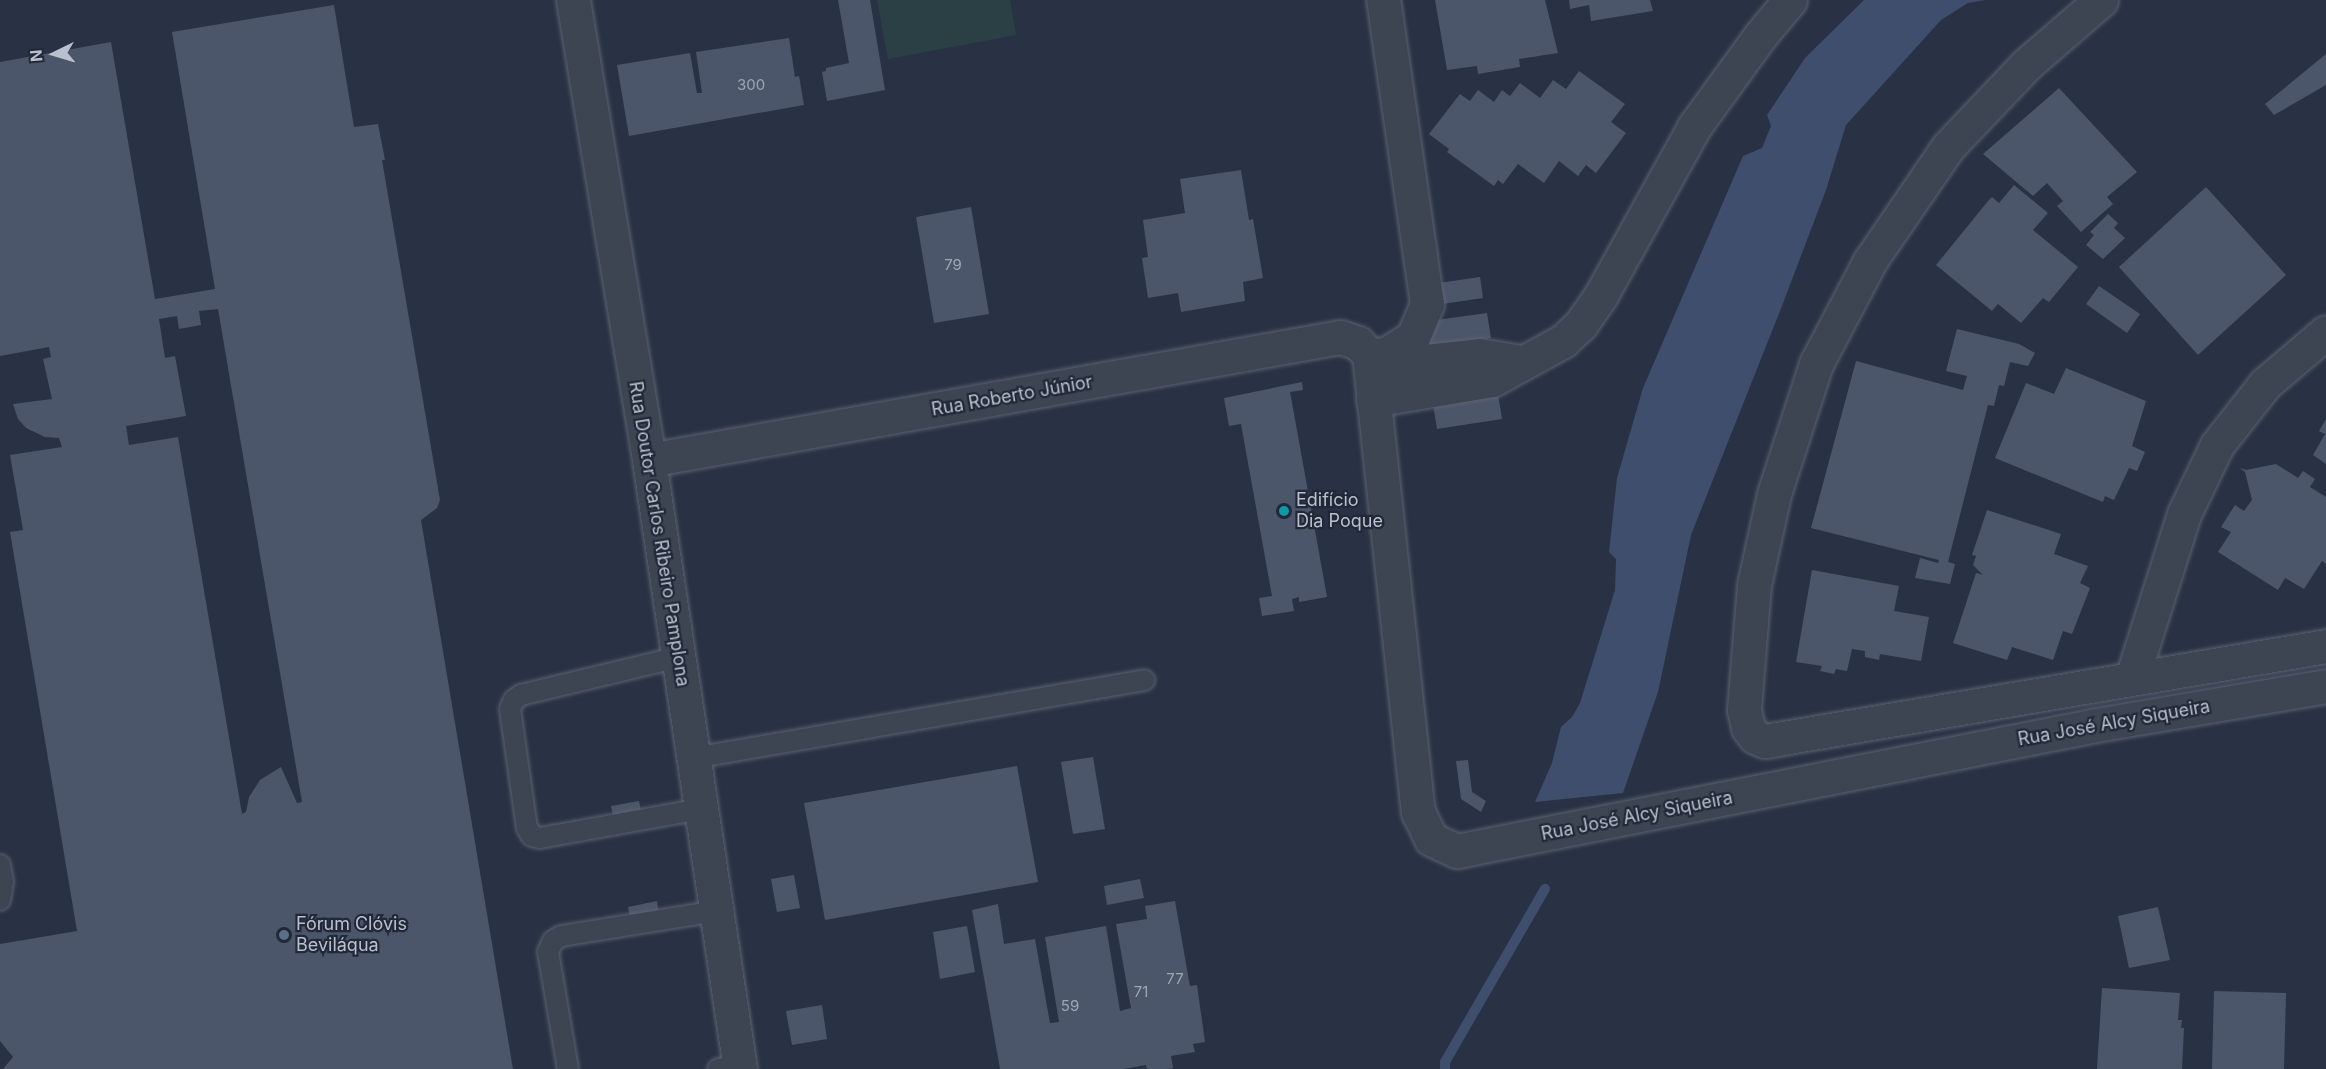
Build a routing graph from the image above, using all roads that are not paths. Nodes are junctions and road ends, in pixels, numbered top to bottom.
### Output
1 (573, 0) edge
2 (1383, 0) edge
3 (1790, 0) edge
4 (2101, 0) edge
5 (2326, 332) edge
6 (1369, 361) junction
7 (1521, 362) junction
8 (1373, 400) junction
9 (649, 460) junction
10 (2326, 646) edge
11 (679, 657) junction
12 (2132, 678) junction
13 (1144, 680) dead end
14 (2326, 686) edge
15 (694, 758) junction
16 (701, 809) junction
17 (0, 865) edge
18 (0, 900) edge
19 (717, 911) junction
20 (733, 1068) edge
21 (568, 1069) edge

1 - 9 street, Rua Doutor Carlos Ribeiro Pamplona
2 - 6 street
3 - 7 street
4 - 12 street
5 - 12 street
6 - 7 street
6 - 8 street, Rua José Alcy Siqueira
6 - 9 street, Rua Roberto Júnior
7 - 8 street
8 - 14 street, Rua José Alcy Siqueira
9 - 11 street, Rua Doutor Carlos Ribeiro Pamplona
10 - 12 street
11 - 15 street, Rua Doutor Carlos Ribeiro Pamplona
11 - 16 lane
13 - 15 lane
15 - 16 street, Rua Doutor Carlos Ribeiro Pamplona
16 - 19 street, Rua Doutor Carlos Ribeiro Pamplona
17 - 18 lane
19 - 20 street, Rua Doutor Carlos Ribeiro Pamplona
19 - 21 lane

